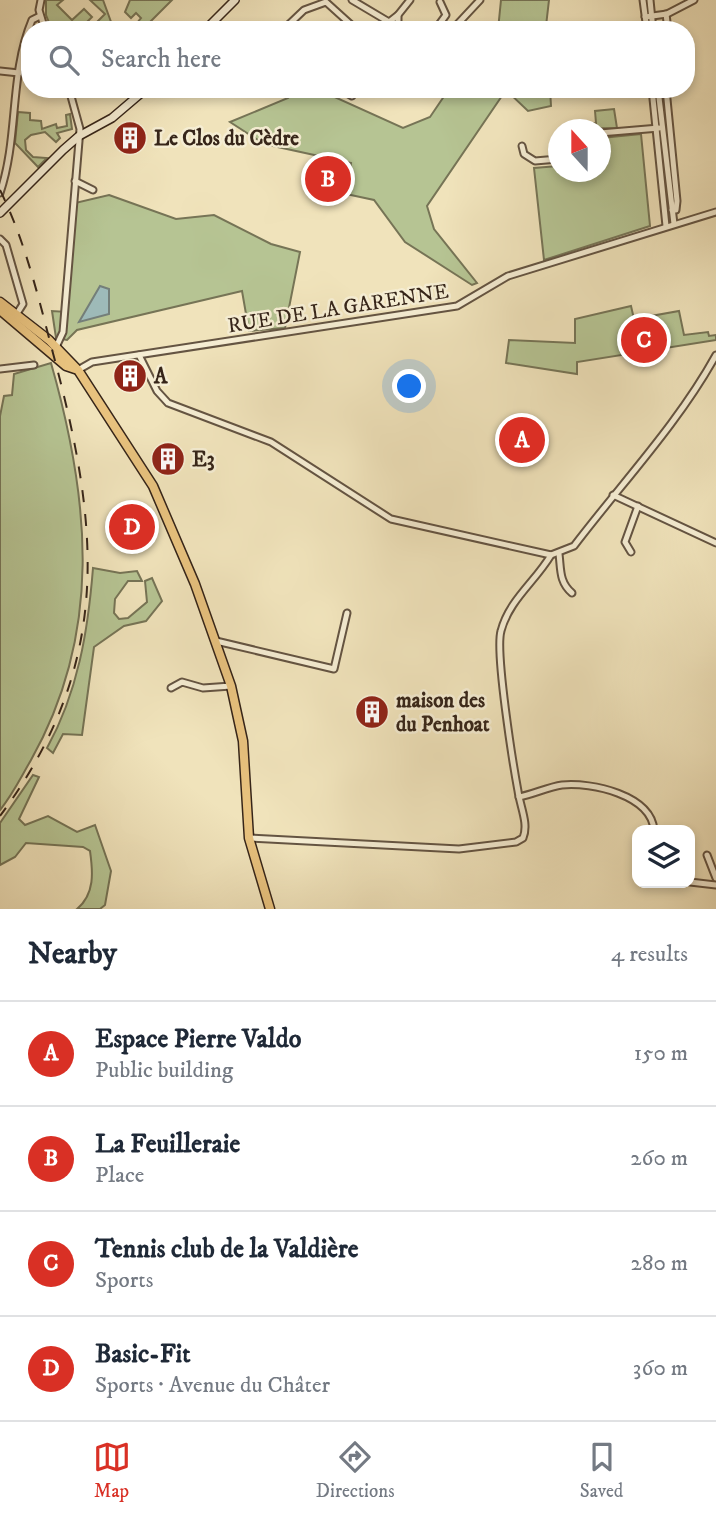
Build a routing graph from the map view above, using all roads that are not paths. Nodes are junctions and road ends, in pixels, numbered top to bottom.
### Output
1 (41, 0) edge
2 (235, 0) edge
3 (352, 0) edge
4 (410, 0) edge
5 (480, 0) edge
6 (643, 0) edge
7 (650, 0) edge
8 (694, 0) edge
9 (440, 2) dead end
10 (666, 14) junction
11 (398, 15) junction
12 (40, 16) junction
13 (649, 17) junction
14 (32, 21) edge
15 (42, 21) edge
16 (215, 21) edge
17 (292, 21) edge
18 (347, 21) edge
19 (387, 21) edge
20 (390, 21) edge
21 (398, 21) edge
22 (442, 21) edge
23 (460, 21) edge
24 (648, 21) edge
25 (650, 21) edge
26 (667, 21) edge
27 (21, 61) edge
28 (0, 71) edge
29 (19, 73) junction
30 (72, 98) edge
31 (136, 98) edge
32 (654, 98) edge
33 (659, 98) edge
34 (665, 98) edge
35 (662, 128) junction
36 (611, 133) edge
37 (79, 136) junction
38 (522, 146) dead end
39 (548, 160) edge
40 (75, 181) junction
41 (23, 189) junction
42 (93, 191) dead end
43 (0, 193) edge
44 (716, 212) edge
45 (0, 213) edge
46 (0, 221) edge
47 (674, 224) junction
48 (666, 226) junction
49 (0, 239) edge
50 (0, 302) edge
51 (0, 310) edge
52 (16, 315) junction
53 (56, 348) junction
54 (139, 355) junction
55 (716, 355) edge
56 (34, 365) dead end
57 (0, 369) edge
58 (78, 370) junction
59 (613, 495) junction
60 (638, 506) junction
61 (716, 543) edge
62 (631, 552) dead end
63 (559, 554) junction
64 (551, 555) junction
65 (572, 593) dead end
66 (347, 613) dead end
67 (216, 641) junction
68 (231, 686) junction
69 (172, 688) dead end
70 (519, 797) junction
71 (653, 825) edge
72 (249, 838) junction
73 (707, 855) dead end
74 (716, 878) edge
75 (695, 883) edge
76 (716, 886) edge
77 (270, 909) edge

1 - 12 street
2 - 16 main road
3 - 19 street
4 - 11 street
5 - 23 street
6 - 13 street
7 - 13 street
8 - 10 street
9 - 22 street
10 - 13 street
10 - 26 street
11 - 20 street
11 - 21 street
12 - 14 street
12 - 15 street
13 - 24 street
13 - 25 street
17 - 18 street
27 - 29 street
28 - 29 street
29 - 43 street
30 - 37 street
31 - 37 main road
32 - 35 street
33 - 35 street
34 - 35 street
35 - 36 street
35 - 47 street
35 - 48 street
37 - 40 street
37 - 41 main road
38 - 39 street
40 - 42 street
40 - 53 street
41 - 45 main road
41 - 46 main road
44 - 47 street, RUE DE LA GARENNE
47 - 48 street, RUE DE LA GARENNE
48 - 54 street, RUE DE LA GARENNE
49 - 52 street
50 - 52 main road
51 - 58 main road
52 - 53 main road
53 - 58 main road
54 - 58 street, RUE DE LA GARENNE
54 - 64 street
55 - 59 street
56 - 57 street
58 - 67 main road
59 - 60 street
59 - 63 street
60 - 61 street
60 - 62 street
63 - 64 street
63 - 65 street
64 - 70 street
66 - 67 street
67 - 68 main road
68 - 69 street
68 - 72 main road
70 - 71 street
70 - 72 street
72 - 77 main road
73 - 74 street
75 - 76 street

